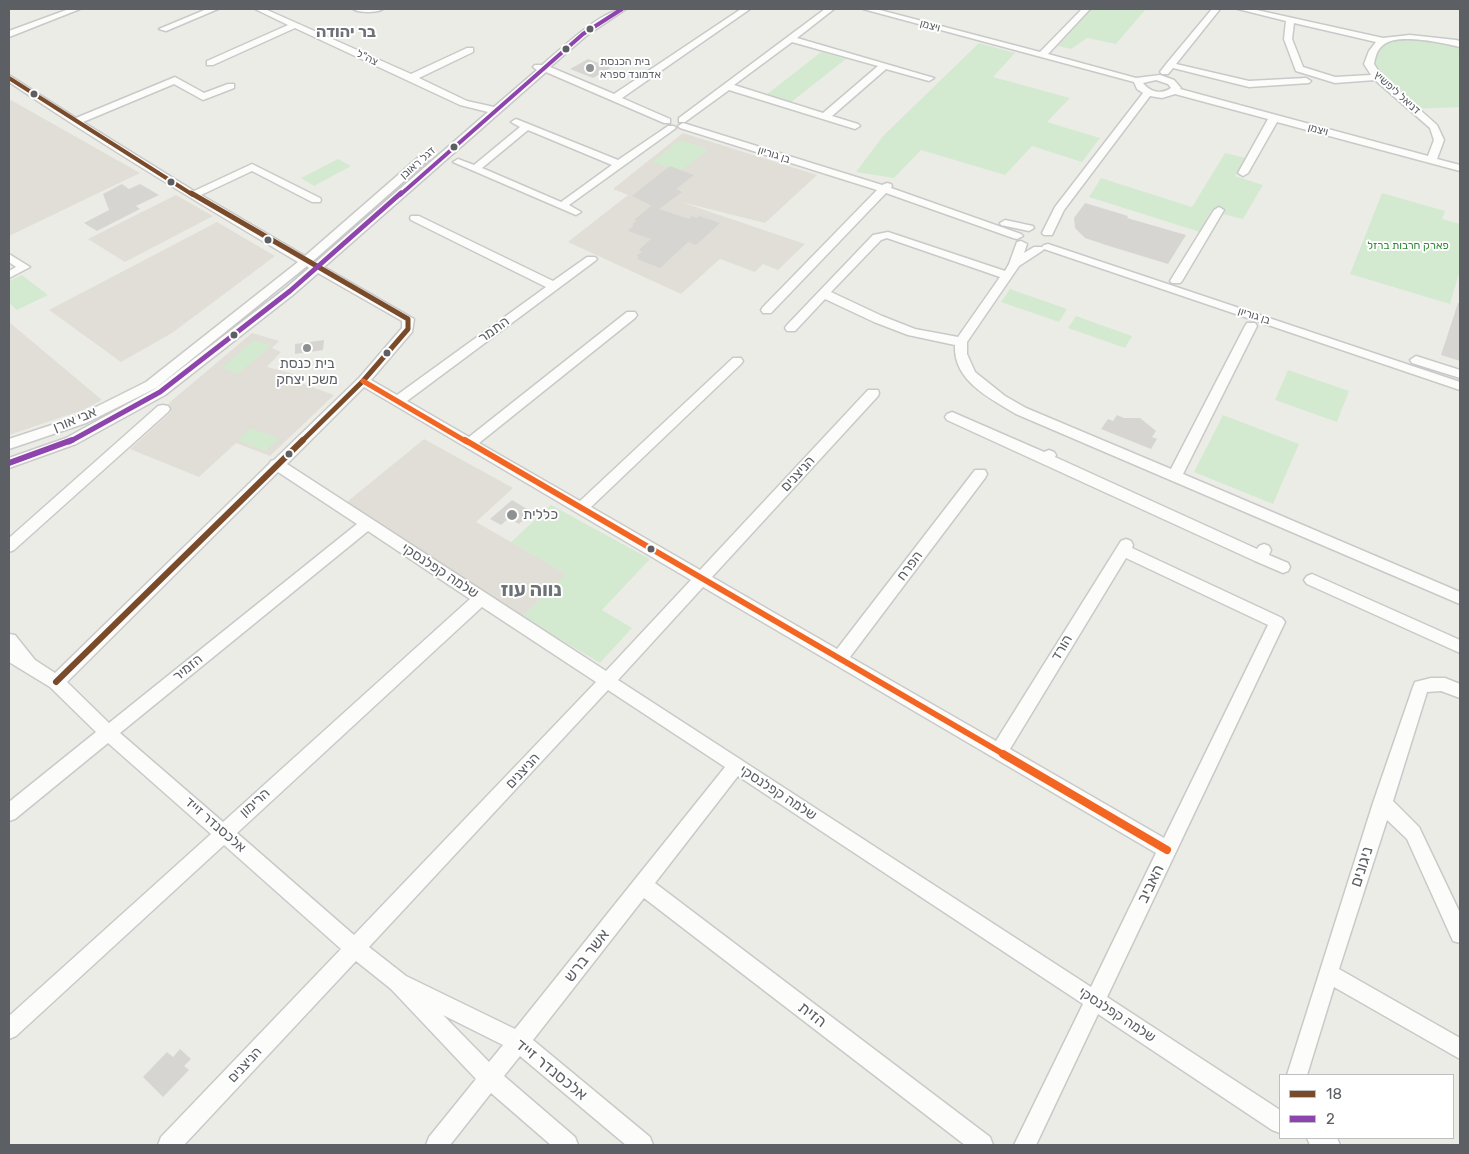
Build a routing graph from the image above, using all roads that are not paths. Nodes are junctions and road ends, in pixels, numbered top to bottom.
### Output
1 (76, 9) edge
2 (214, 9) edge
3 (259, 9) edge
4 (356, 9) edge
5 (379, 9) edge
6 (622, 9) edge
7 (746, 9) edge
8 (830, 9) edge
9 (867, 9) edge
10 (1086, 9) edge
11 (1216, 9) edge
12 (1242, 9) edge
13 (1290, 20) junction
14 (295, 25) junction
15 (163, 29) dead end
16 (9, 34) edge
17 (583, 34) junction
18 (792, 39) junction
19 (1382, 41) junction
20 (1460, 44) edge
21 (470, 50) dead end
22 (1042, 55) junction
23 (210, 63) dead end
24 (1170, 65) junction
25 (885, 66) junction
26 (539, 68) junction
27 (558, 76) junction
28 (1377, 77) junction
29 (9, 78) edge
30 (411, 78) junction
31 (929, 78) dead end
32 (1160, 78) junction
33 (572, 79) junction
34 (1139, 80) junction
35 (527, 82) junction
36 (1306, 82) dead end
37 (231, 86) dead end
38 (727, 86) junction
39 (1175, 91) junction
40 (1148, 93) junction
41 (615, 98) junction
42 (491, 103) junction
43 (824, 116) junction
44 (1274, 118) junction
45 (75, 122) junction
46 (516, 122) dead end
47 (683, 123) junction
48 (669, 124) junction
49 (527, 126) junction
50 (855, 126) dead end
51 (1431, 161) junction
52 (458, 162) dead end
53 (619, 164) junction
54 (1460, 168) edge
55 (475, 169) junction
56 (1243, 173) dead end
57 (885, 188) junction
58 (192, 196) junction
59 (316, 200) dead end
60 (562, 206) junction
61 (1059, 209) junction
62 (1219, 210) dead end
63 (576, 212) dead end
64 (416, 218) dead end
65 (1032, 228) junction
66 (1019, 240) junction
67 (1046, 241) junction
68 (9, 257) edge
69 (591, 259) dead end
70 (310, 264) junction
71 (1015, 264) junction
72 (9, 275) edge
73 (1006, 275) junction
74 (1176, 281) junction
75 (554, 286) junction
76 (826, 294) junction
77 (767, 310) dead end
78 (631, 315) dead end
79 (1251, 326) dead end
80 (792, 328) dead end
81 (961, 342) junction
82 (737, 361) dead end
83 (1460, 374) edge
84 (363, 381) junction
85 (1460, 386) edge
86 (873, 393) dead end
87 (398, 401) junction
88 (163, 409) dead end
89 (952, 418) dead end
90 (9, 444) edge
91 (470, 444) junction
92 (9, 462) edge
93 (276, 464) junction
94 (980, 474) dead end
95 (1175, 476) junction
96 (581, 508) junction
97 (367, 524) junction
98 (9, 546) edge
99 (1124, 547) joint
100 (1283, 567) dead end
101 (702, 578) junction
102 (1312, 580) dead end
103 (481, 598) junction
104 (1460, 598) edge
105 (9, 640) edge
106 (1460, 647) edge
107 (9, 654) edge
108 (839, 659) junction
109 (33, 667) junction
110 (607, 681) junction
111 (56, 682) junction
112 (1454, 688) edge
113 (107, 732) junction
114 (999, 752) junction
115 (736, 766) junction
116 (1382, 803) junction
117 (9, 812) edge
118 (223, 832) junction
119 (1167, 850) junction
120 (642, 885) junction
121 (1460, 934) edge
122 (355, 948) junction
123 (1328, 973) junction
124 (398, 982) junction
125 (1094, 1001) junction
126 (9, 1029) edge
127 (519, 1042) junction
128 (1460, 1049) edge
129 (1297, 1074) edge
130 (490, 1078) junction
131 (1279, 1121) edge
132 (170, 1145) edge
133 (437, 1145) edge
134 (567, 1145) edge
135 (642, 1145) edge
136 (982, 1145) edge
137 (1025, 1145) edge

1 - 16 street
2 - 15 street
3 - 14 street, צה"ל
4 - 5 street
6 - 17 street, דגל ראובן
7 - 41 street
8 - 18 street
9 - 22 street, ויצמן
10 - 22 street
11 - 24 street
12 - 13 street
13 - 19 street
13 - 28 street
14 - 23 street
14 - 30 street, צה"ל
17 - 26 street, דגל ראובן
17 - 26 street, דגל ראובן
18 - 25 street
18 - 38 street
19 - 20 street
19 - 28 street, דניאל ליפשיץ
21 - 30 street
22 - 34 street, ויצמן
24 - 32 street
24 - 36 street
25 - 31 street
25 - 43 street
26 - 27 street, בן גוריון
26 - 33 street, בן גוריון
26 - 35 street, דגל ראובן
26 - 42 street, דגל ראובן
27 - 33 street, בן גוריון
27 - 35 street
28 - 51 street, דניאל ליפשיץ
29 - 45 street
30 - 42 street, צה"ל
32 - 34 street, ויצמן
32 - 39 street
33 - 41 street, בן גוריון
34 - 40 street
35 - 42 street, דגל ראובן
37 - 45 street
38 - 43 street
38 - 47 street
39 - 40 street
39 - 44 street, ויצמן
40 - 61 street
41 - 48 street, בן גוריון
42 - 70 street, דגל ראובן
43 - 50 street
44 - 51 street, ויצמן
44 - 56 street
45 - 58 street
46 - 49 street
47 - 48 street, בן גוריון
47 - 57 street, בן גוריון
48 - 53 street
49 - 53 street
49 - 55 street
51 - 54 street, ויצמן
52 - 55 street
53 - 60 street
55 - 60 street
57 - 65 street, בן גוריון
57 - 66 street, בן גוריון
57 - 77 street
58 - 59 street
58 - 70 street
60 - 63 street
61 - 65 street
61 - 67 street
62 - 74 street
64 - 75 street
65 - 66 street
65 - 67 street, בן גוריון
66 - 67 street, בן גוריון
66 - 71 street
67 - 71 street
67 - 74 street, בן גוריון
67 - 85 street, בן גוריון
68 - 72 street
69 - 75 street, התמר
70 - 84 street
70 - 90 street, אבי אורן
70 - 92 street, אבי אורן
71 - 73 street
73 - 76 street
73 - 81 street
74 - 83 street, בן גוריון
75 - 87 street, התמר
76 - 80 street
76 - 81 street
78 - 91 street
79 - 95 street
81 - 95 street
82 - 96 street
84 - 87 street
84 - 93 street
86 - 101 street, הניצנים
87 - 91 street
88 - 98 street
89 - 100 street
91 - 96 street
93 - 97 street, שלמה קפלנסקי
93 - 111 street
94 - 108 street, הפרח
95 - 104 street
96 - 101 street
97 - 103 street, שלמה קפלנסקי
97 - 113 street, הזמיר
99 - 114 street, הורד
99 - 119 street, האביב
101 - 108 street
101 - 110 street, הניצנים
102 - 106 street
103 - 110 street, שלמה קפלנסקי
103 - 118 street, הרימון
105 - 109 street, אלכסנדר זייד
107 - 109 street, אלכסנדר זייד
108 - 114 street
109 - 111 street, אלכסנדר זייד
110 - 115 street, שלמה קפלנסקי
110 - 122 street, הניצנים
111 - 113 street, אלכסנדר זייד
112 - 116 street, ניגונים
113 - 117 street, הזמיר
113 - 118 street, אלכסנדר זייד
114 - 119 street
115 - 120 street, אשר ברש
115 - 125 street, שלמה קפלנסקי
116 - 121 street
116 - 123 street, ניגונים
118 - 122 street, אלכסנדר זייד
118 - 126 street, הרימון
119 - 125 street, האביב
120 - 127 street, אשר ברש
120 - 136 street, הזית
122 - 124 street, אלכסנדר זייד
122 - 132 street, הניצנים
123 - 128 street
123 - 129 street, ניגונים
124 - 127 street, אלכסנדר זייד
124 - 130 street, אלכסנדר זייד
125 - 131 street, שלמה קפלנסקי
125 - 137 street, האביב
127 - 130 street, אשר ברש
127 - 135 street, אלכסנדר זייד
130 - 133 street, אשר ברש
130 - 134 street, אלכסנדר זייד

